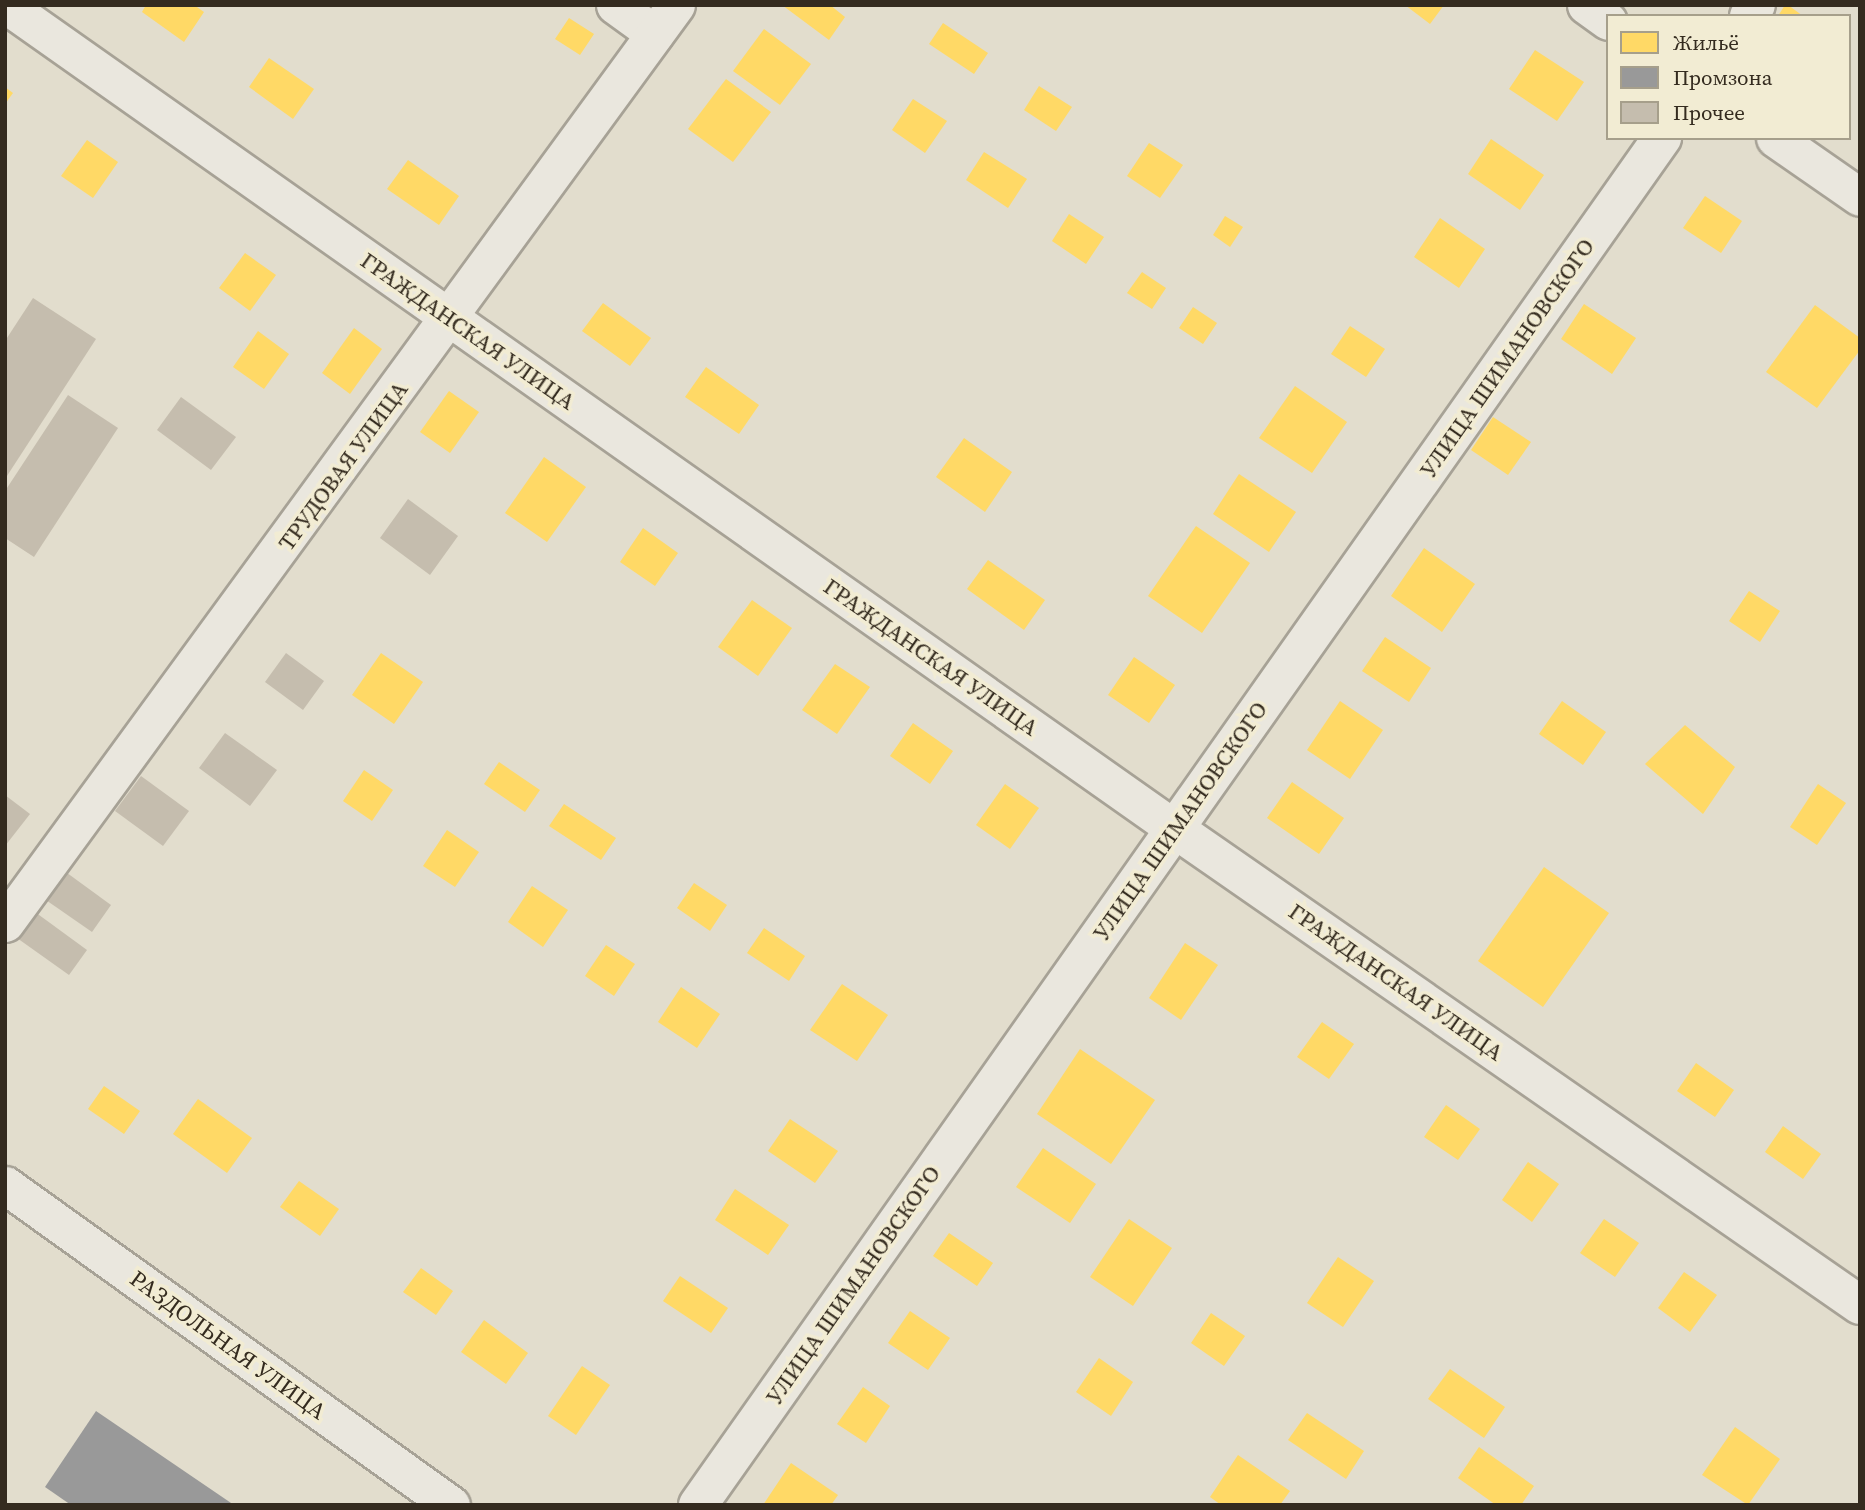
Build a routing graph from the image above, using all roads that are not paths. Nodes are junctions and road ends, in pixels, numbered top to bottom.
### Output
1 (6, 5) edge
2 (615, 5) edge
3 (1586, 5) edge
4 (665, 20) edge
5 (1606, 20) edge
6 (1661, 140) edge
7 (1778, 140) edge
8 (1860, 197) edge
9 (452, 319) junction
10 (1175, 829) junction
11 (5, 923) edge
12 (5, 1185) edge
13 (1860, 1305) edge
14 (451, 1505) edge
15 (698, 1505) edge

1 - 9 street, ГРАЖДАНСКАЯ УЛИЦА
2 - 4 street
3 - 5 street
4 - 9 street, ТРУДОВАЯ УЛИЦА
6 - 10 street, УЛИЦА ШИМАНОВСКОГО
7 - 8 street
9 - 10 street, ГРАЖДАНСКАЯ УЛИЦА
9 - 11 street, ТРУДОВАЯ УЛИЦА
10 - 13 street, ГРАЖДАНСКАЯ УЛИЦА
10 - 15 street, УЛИЦА ШИМАНОВСКОГО
12 - 14 street, РАЗДОЛЬНАЯ УЛИЦА

